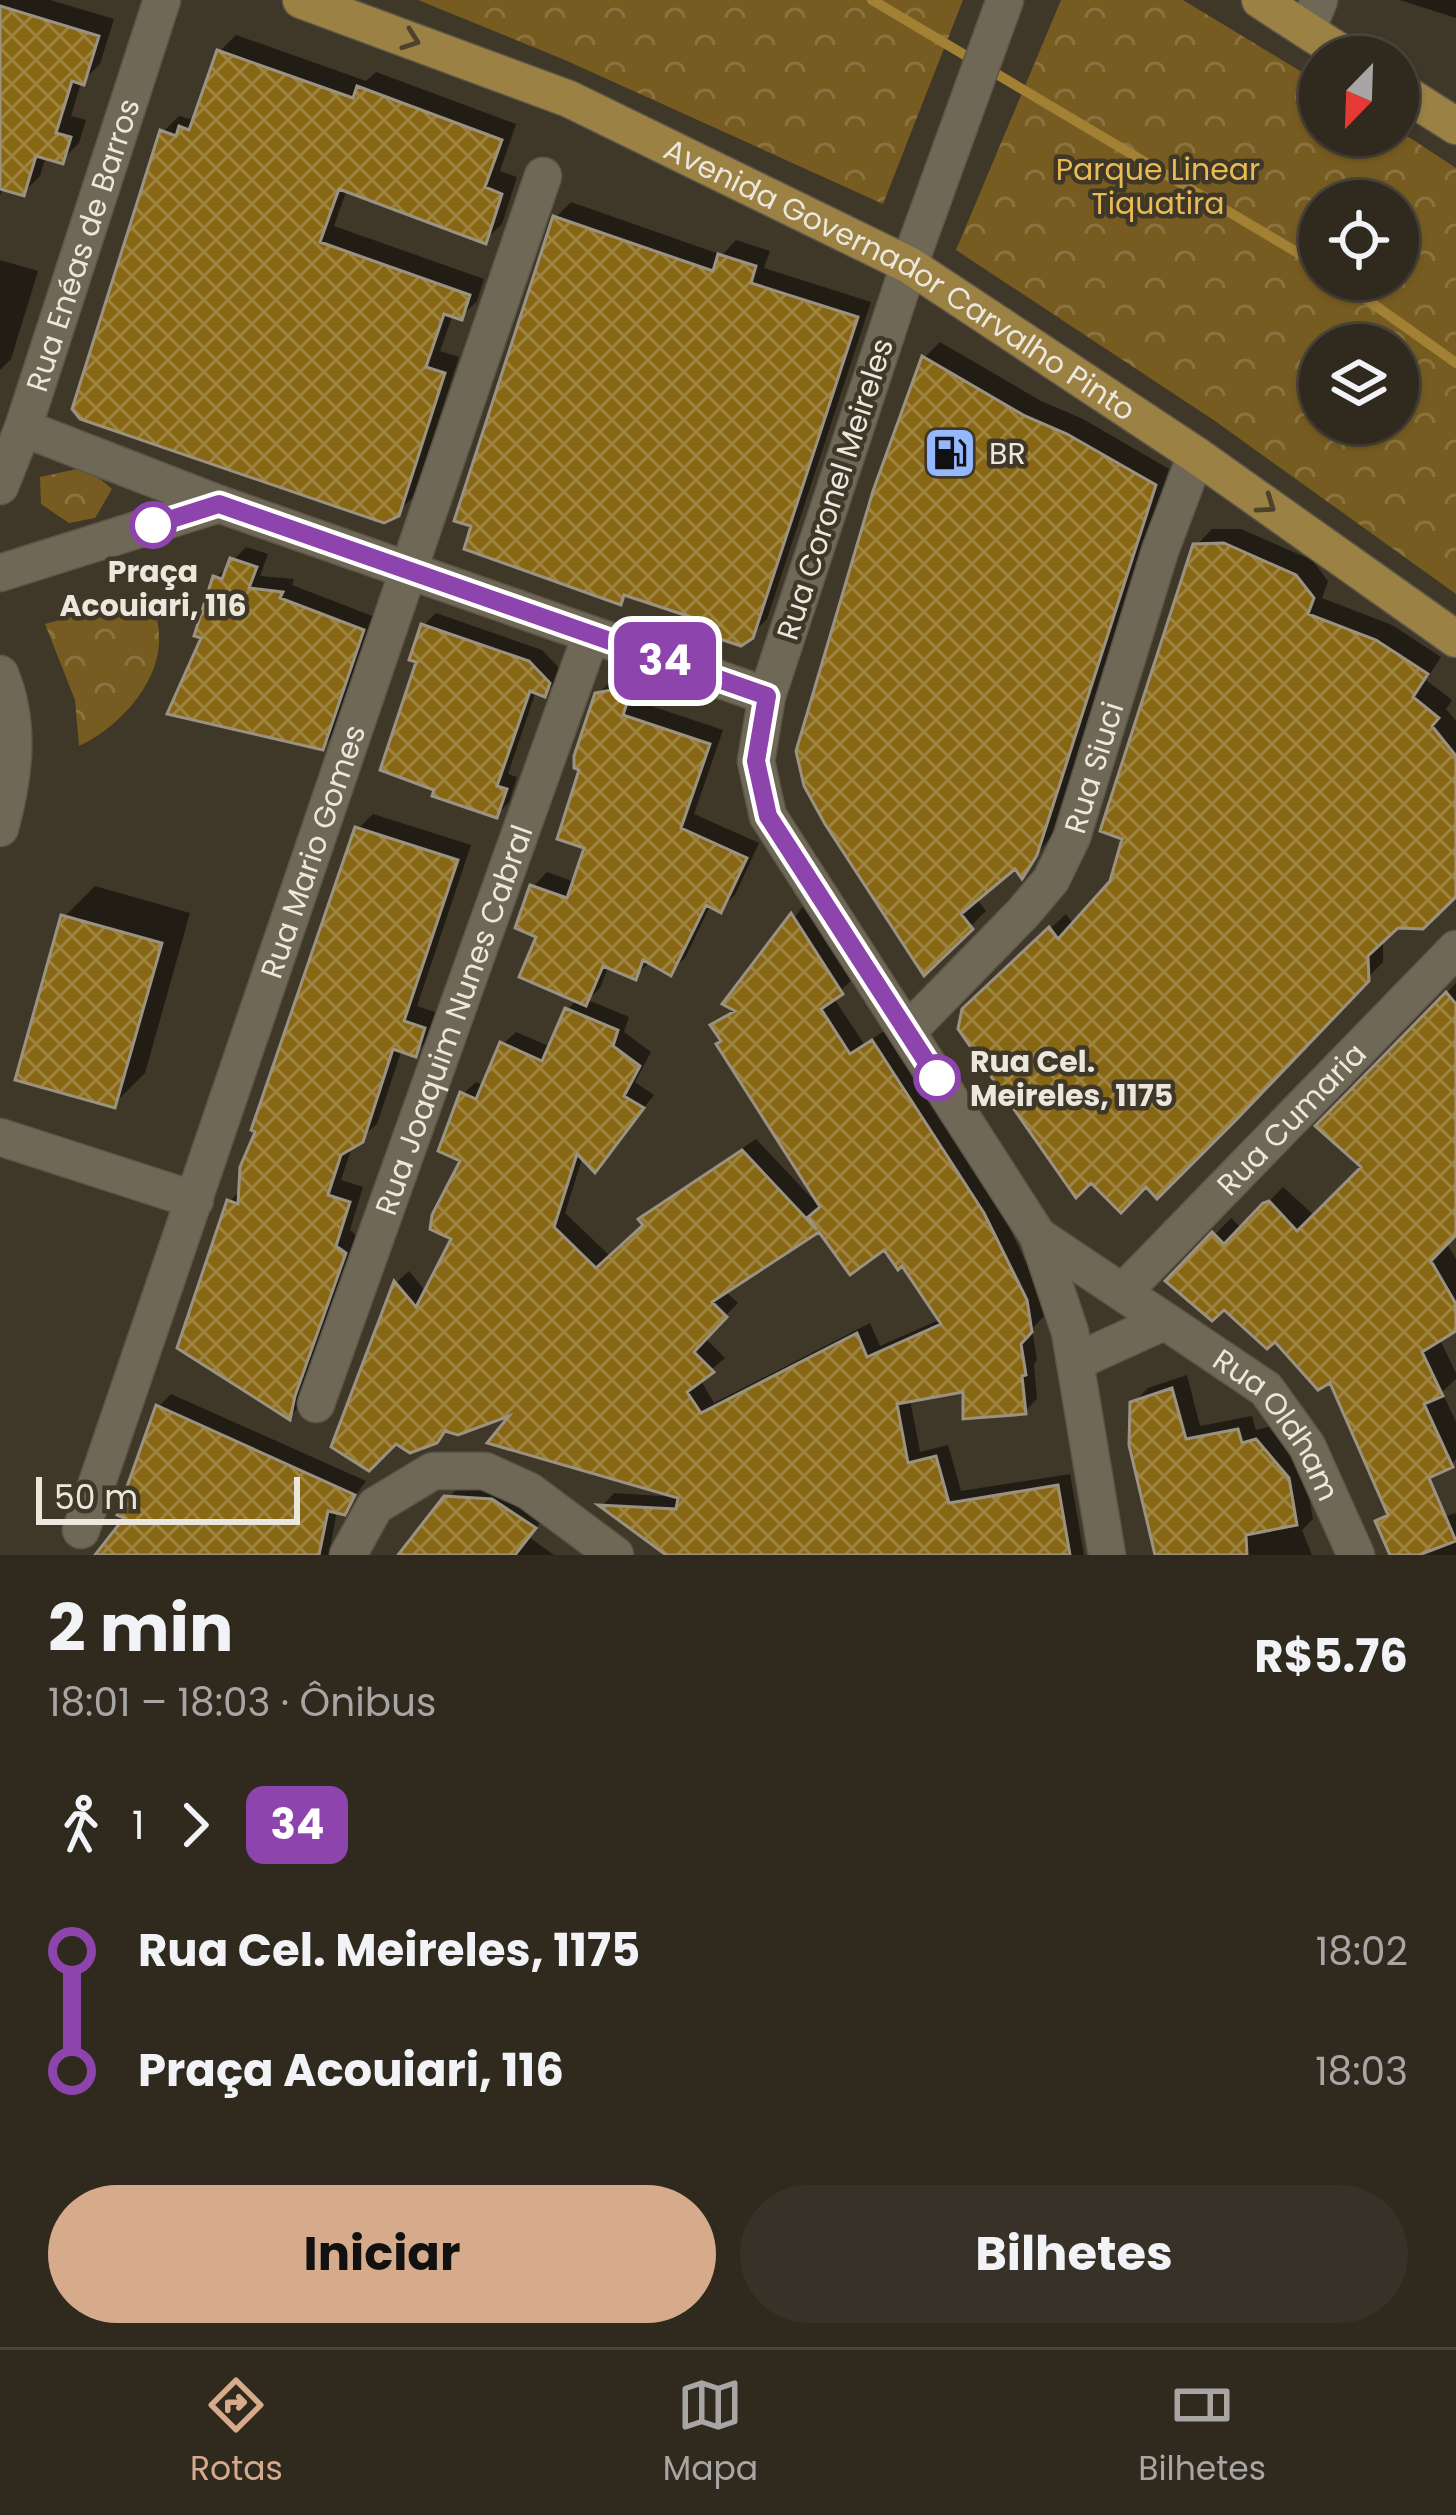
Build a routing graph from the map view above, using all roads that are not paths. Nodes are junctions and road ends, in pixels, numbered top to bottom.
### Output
1 (162, 0) edge
2 (301, 0) edge
3 (1005, 0) edge
4 (1260, 0) edge
5 (1313, 15) edge
6 (1419, 102) edge
7 (1456, 126) edge
8 (543, 176) dead end
9 (909, 265) junction
10 (23, 428) junction
11 (1196, 455) junction
12 (0, 486) edge
13 (219, 504) junction
14 (409, 571) junction
15 (0, 573) edge
16 (590, 635) junction
17 (1456, 639) edge
18 (0, 674) edge
19 (767, 696) junction
20 (0, 828) edge
21 (1456, 949) edge
22 (907, 1032) junction
23 (0, 1137) edge
24 (195, 1200) junction
25 (1038, 1236) junction
26 (1124, 1291) junction
27 (1165, 1321) junction
28 (1075, 1362) junction
29 (316, 1404) dead end
30 (80, 1530) dead end
31 (348, 1555) edge
32 (615, 1555) edge
33 (1107, 1555) edge
34 (1356, 1555) edge

1 - 10 street, Rua Enéas de Barros
2 -> 9 main road, Avenida Governador Carvalho Pinto
3 - 9 street, Rua Coronel Meireles
4 - 5 main road
6 - 7 main road
8 - 14 street, Rua Mario Gomes
9 - 11 main road, Avenida Governador Carvalho Pinto
9 - 19 street, Rua Coronel Meireles
10 - 12 street, Rua Enéas de Barros
10 - 13 street
11 -> 17 main road, Avenida Governador Carvalho Pinto
11 - 22 street, Rua Siuci
13 - 14 street
13 - 15 street
14 - 16 street
14 - 24 street, Rua Mario Gomes
16 - 19 street
16 - 29 street, Rua Joaquim Nunes Cabral
18 - 20 street
19 - 22 street, Rua Coronel Meireles
21 - 26 street, Rua Cumaria
22 - 25 street, Rua Coronel Meireles
23 - 24 street
24 - 30 street, Rua Mario Gomes
25 - 26 street, Rua Oldham
25 - 28 street, Rua Coronel Meireles
26 - 27 street, Rua Oldham
27 - 28 street
27 - 34 street, Rua Oldham
28 - 33 street, Rua Coronel Meireles
31 - 32 street

